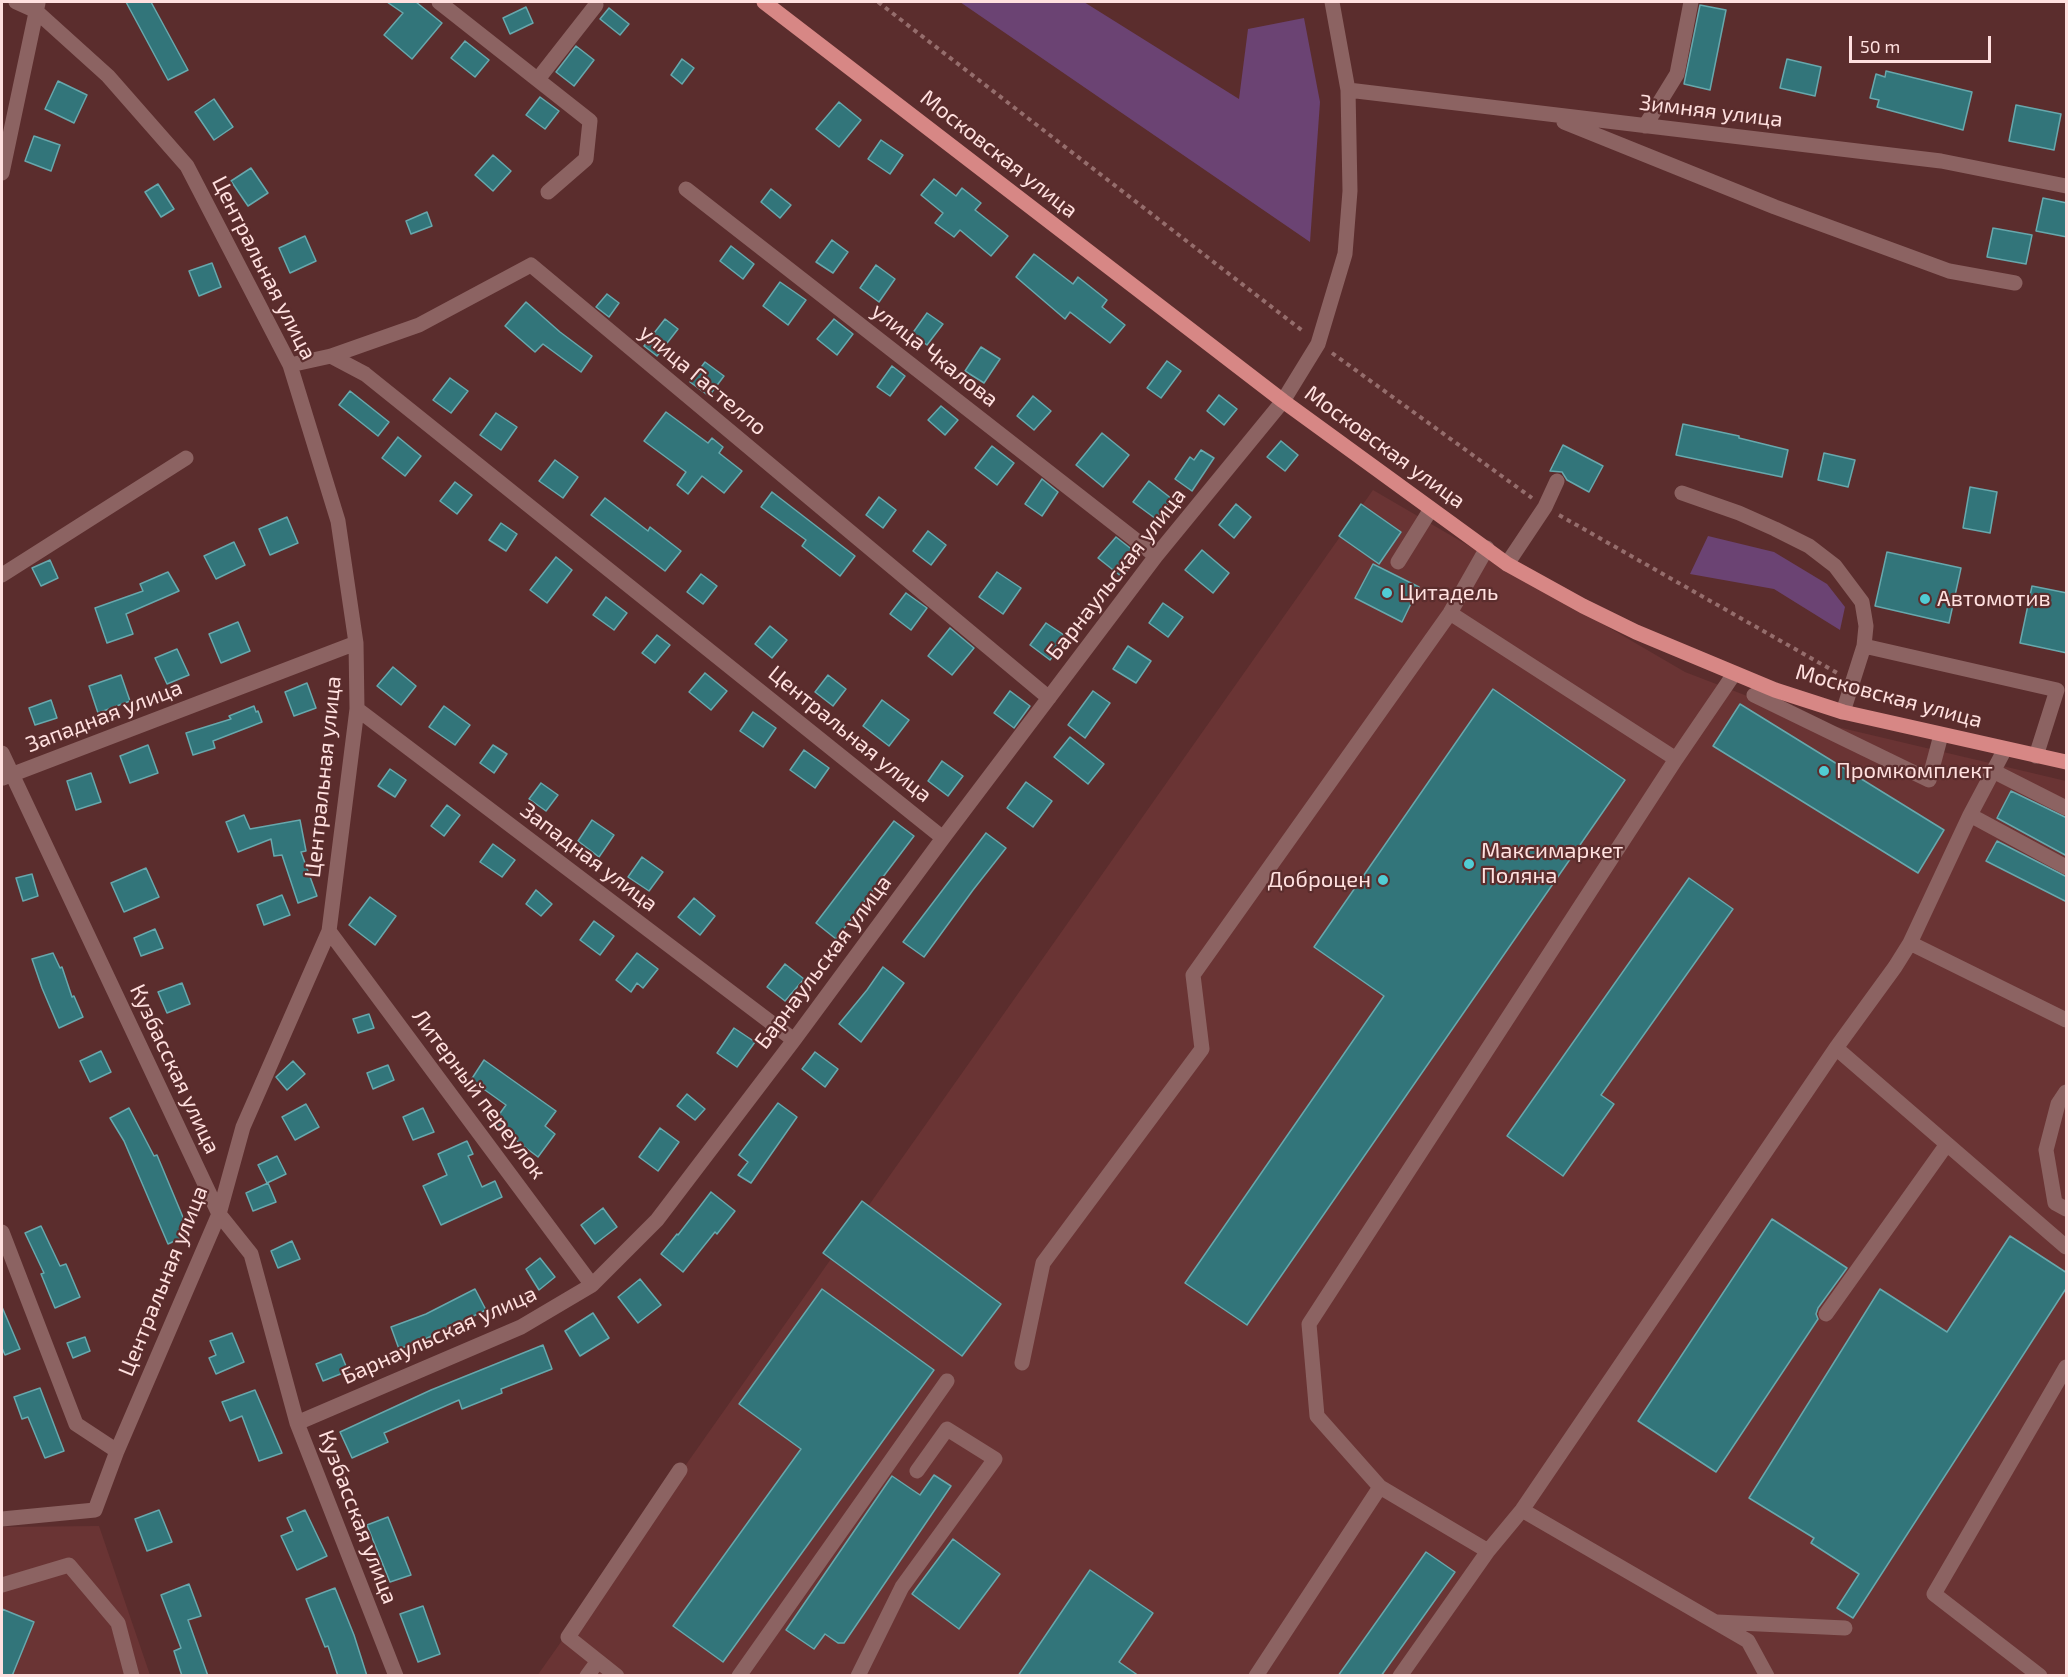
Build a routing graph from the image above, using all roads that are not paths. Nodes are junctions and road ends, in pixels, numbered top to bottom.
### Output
1 (16, 2) edge
2 (440, 2) edge
3 (764, 2) edge
4 (1332, 2) edge
5 (1691, 2) edge
6 (596, 5) dead end
7 (37, 7) edge
8 (538, 79) junction
9 (1348, 90) junction
10 (1548, 115) junction
11 (1645, 126) junction
12 (2, 173) edge
13 (2067, 186) edge
14 (686, 189) dead end
15 (548, 192) dead end
16 (2015, 283) dead end
17 (331, 356) junction
18 (290, 365) junction
19 (1283, 401) junction
20 (186, 458) dead end
21 (1557, 481) dead end
22 (1682, 493) dead end
23 (1431, 509) junction
24 (1486, 548) junction
25 (1156, 556) junction
26 (1398, 562) dead end
27 (1507, 564) junction
28 (2, 575) edge
29 (1450, 613) junction
30 (356, 644) junction
31 (1864, 646) junction
32 (1734, 674) junction
33 (1754, 695) dead end
34 (1049, 698) junction
35 (357, 709) junction
36 (1843, 712) junction
37 (1941, 735) junction
38 (2005, 749) junction
39 (2, 753) edge
40 (2036, 756) junction
41 (1676, 759) junction
42 (2067, 762) edge
43 (1993, 771) junction
44 (6, 777) edge
45 (2067, 808) edge
46 (1970, 815) junction
47 (943, 838) junction
48 (2067, 867) edge
49 (329, 931) junction
50 (1910, 943) junction
51 (2067, 1020) edge
52 (794, 1040) junction
53 (1836, 1048) junction
54 (2067, 1092) edge
55 (1947, 1144) junction
56 (2067, 1209) edge
57 (219, 1214) junction
58 (2, 1232) edge
59 (2067, 1247) edge
60 (592, 1285) junction
61 (1826, 1314) dead end
62 (1022, 1363) dead end
63 (2067, 1367) edge
64 (947, 1381) dead end
65 (297, 1423) junction
66 (117, 1451) junction
67 (680, 1470) dead end
68 (917, 1471) dead end
69 (1380, 1487) junction
70 (1522, 1510) junction
71 (2, 1519) edge
72 (1488, 1551) junction
73 (2, 1585) edge
74 (1714, 1622) junction
75 (1845, 1628) dead end
76 (598, 1660) junction
77 (132, 1676) edge
78 (396, 1676) edge
79 (587, 1676) edge
80 (617, 1676) edge
81 (739, 1676) edge
82 (858, 1676) edge
83 (1256, 1676) edge
84 (1400, 1676) edge
85 (1767, 1676) edge
86 (2040, 1676) edge

1 - 7 street, Центральная улица
2 - 8 street
3 - 19 main road, Московская улица
4 - 9 street, Барнаульская улица
5 - 11 street
6 - 8 street
7 - 12 street
7 - 18 street, Центральная улица
8 - 15 street
9 - 10 street, Зимняя улица
9 - 19 street, Барнаульская улица
10 - 11 street, Зимняя улица
10 - 16 street
11 - 13 street, Зимняя улица
14 - 25 street, улица Чкалова
17 - 18 street, улица Гастелло
17 - 34 street, улица Гастелло
17 - 47 street, Центральная улица
18 - 30 street, Центральная улица
19 - 23 main road, Московская улица
19 - 25 street, Барнаульская улица
20 - 28 street
21 - 27 street
22 - 31 street
23 - 24 main road, Московская улица
23 - 26 street
24 - 27 main road, Московская улица
24 - 29 street
25 - 34 street, Барнаульская улица
27 - 32 main road, Московская улица
29 - 41 street
29 - 62 street
30 - 35 street, Центральная улица
30 - 44 street, Западная улица
31 - 36 street
31 - 40 street
32 - 36 main road, Московская улица
32 - 41 street
33 - 37 street
34 - 47 street, Барнаульская улица
35 - 49 street, Центральная улица
35 - 52 street, Западная улица
36 - 37 main road, Московская улица
37 - 38 main road, Московская улица
38 - 40 main road, Московская улица
38 - 43 street
39 - 44 street, Кузбасская улица
40 - 42 main road, Московская улица
41 - 69 street
43 - 45 street
43 - 46 street
44 - 57 street, Кузбасская улица
46 - 48 street
46 - 50 street
47 - 52 street, Барнаульская улица
49 - 57 street, Центральная улица
49 - 60 street, Литерный переулок
50 - 51 street
50 - 53 street
52 - 60 street, Барнаульская улица
53 - 55 street
53 - 70 street
54 - 56 street
55 - 59 street
55 - 61 street
57 - 65 street, Кузбасская улица
57 - 66 street, Центральная улица
58 - 66 street
60 - 65 street, Барнаульская улица
63 - 86 street
64 - 81 street
65 - 78 street, Кузбасская улица
66 - 71 street, Центральная улица
67 - 76 street
68 - 82 street
69 - 72 street
69 - 83 street
70 - 72 street
70 - 74 street
72 - 84 street
73 - 77 street
74 - 75 street
74 - 85 street
76 - 79 street
76 - 80 street

